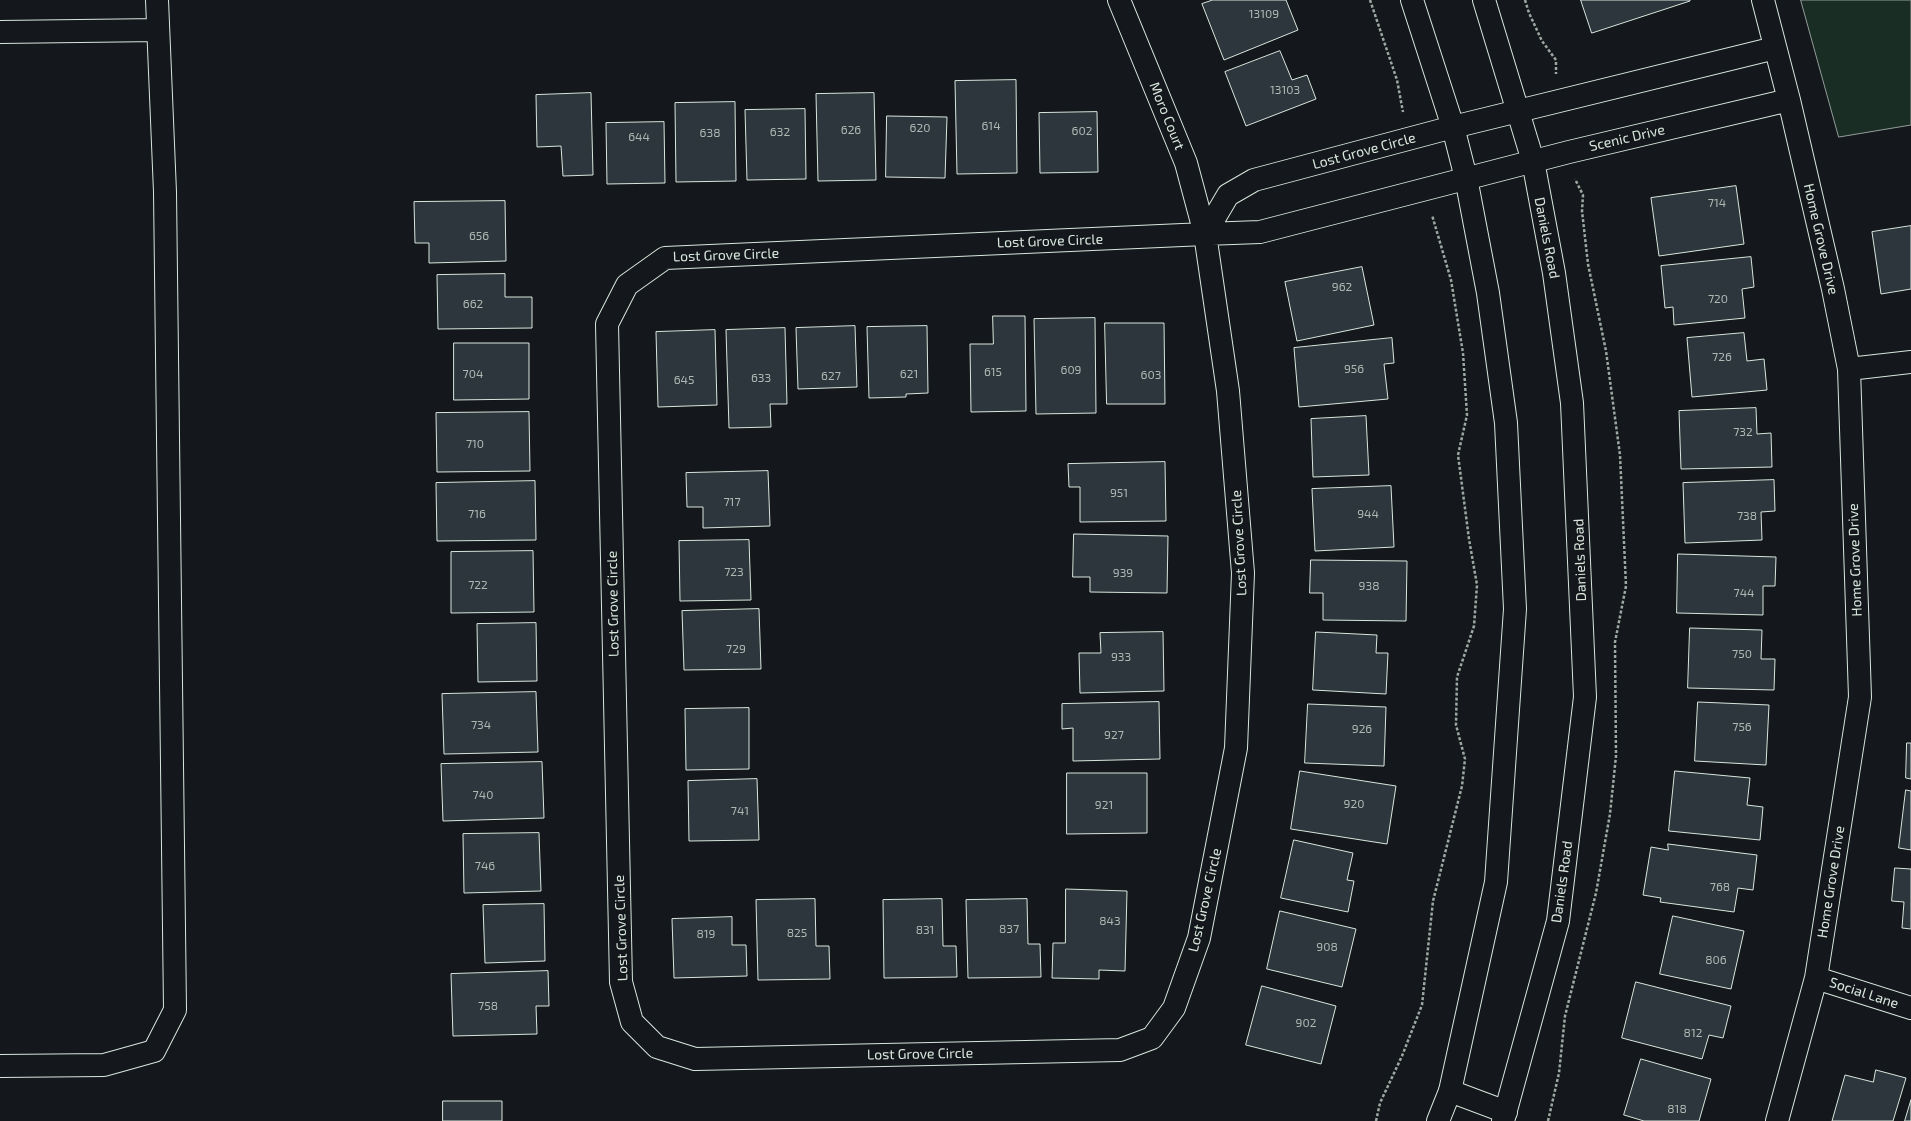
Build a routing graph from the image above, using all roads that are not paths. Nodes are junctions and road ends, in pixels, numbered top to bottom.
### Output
1 (157, 0) edge
2 (1119, 0) edge
3 (1412, 0) edge
4 (1484, 0) edge
5 (1763, 0) edge
6 (158, 30) junction
7 (0, 32) edge
8 (1775, 48) junction
9 (1789, 100) junction
10 (1519, 112) junction
11 (1453, 128) junction
12 (1533, 161) junction
13 (1466, 178) junction
14 (1205, 234) junction
15 (1911, 362) edge
16 (1849, 369) junction
17 (1816, 978) junction
18 (1911, 1008) edge
19 (0, 1066) edge
20 (1450, 1091) junction
21 (1504, 1117) edge
22 (1438, 1121) edge
23 (1777, 1121) edge

1 - 6 street
2 - 14 street, Moro Court
3 - 11 street
4 - 10 street, Daniels Road
5 - 8 street, Home Grove Drive
6 - 7 street
6 - 19 street
8 - 9 street, Home Grove Drive
8 - 10 street
9 - 12 street, Scenic Drive
9 - 16 street, Home Grove Drive
10 - 11 street
10 - 12 street, Daniels Road
11 - 13 street
11 - 14 street, Lost Grove Circle
12 - 13 street, Scenic Drive
12 - 21 street, Daniels Road
13 - 14 street, Lost Grove Circle
13 - 20 street
14 - 14 street, Lost Grove Circle
15 - 16 street
16 - 17 street, Home Grove Drive
17 - 18 street, Social Lane
17 - 23 street, Home Grove Drive
20 - 21 street
20 - 22 street

